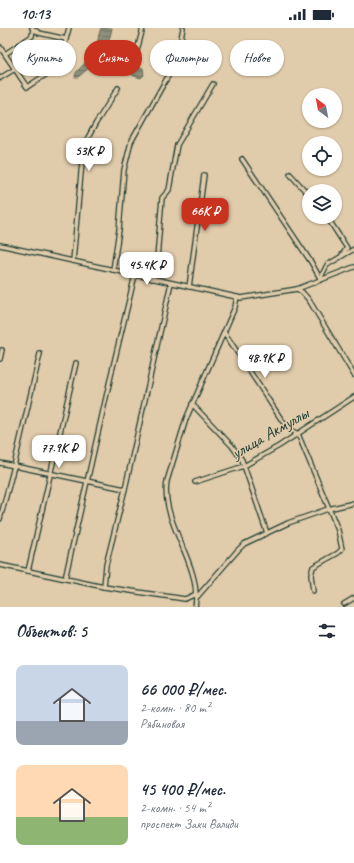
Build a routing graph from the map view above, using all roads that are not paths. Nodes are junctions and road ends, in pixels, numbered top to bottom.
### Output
1 (33, 28) edge
2 (69, 28) edge
3 (143, 28) edge
4 (183, 28) edge
5 (66, 39) joint
6 (140, 40) edge
7 (0, 47) edge
8 (5, 54) junction
9 (12, 64) edge
10 (12, 71) edge
11 (20, 76) edge
12 (44, 76) edge
13 (0, 78) edge
14 (213, 84) dead end
15 (118, 88) dead end
16 (242, 159) dead end
17 (290, 174) dead end
18 (204, 175) dead end
19 (302, 187) edge
20 (332, 224) edge
21 (0, 245) edge
22 (354, 249) edge
23 (341, 256) junction
24 (72, 261) junction
25 (354, 267) edge
26 (112, 270) junction
27 (135, 275) junction
28 (152, 279) junction
29 (320, 279) junction
30 (171, 283) junction
31 (189, 287) junction
32 (297, 289) junction
33 (236, 297) junction
34 (224, 332) junction
35 (2, 350) dead end
36 (40, 354) dead end
37 (0, 359) edge
38 (76, 363) dead end
39 (354, 375) edge
40 (354, 397) edge
41 (192, 404) junction
42 (298, 434) junction
43 (0, 463) edge
44 (14, 466) junction
45 (244, 466) junction
46 (50, 473) junction
47 (87, 481) junction
48 (195, 482) dead end
49 (125, 489) junction
50 (354, 503) edge
51 (328, 509) junction
52 (0, 520) edge
53 (267, 533) junction
54 (0, 565) edge
55 (28, 571) junction
56 (65, 579) junction
57 (104, 587) junction
58 (313, 592) dead end
59 (196, 596) junction
60 (354, 598) edge
61 (344, 604) dead end
62 (195, 607) edge

1 - 5 street
1 - 8 street
2 - 5 street
3 - 6 street
4 - 26 street
7 - 8 street
8 - 9 street
10 - 13 street
11 - 12 street
14 - 28 street
15 - 24 street
16 - 29 street
17 - 19 street
18 - 31 street
20 - 23 street
21 - 24 street
22 - 23 street
23 - 29 street
24 - 26 street
25 - 29 street
26 - 27 street
27 - 28 street
27 - 47 street
28 - 30 street
29 - 32 street
30 - 31 street
30 - 49 street
31 - 33 street
32 - 33 street
32 - 39 street
33 - 34 street
34 - 41 street
34 - 42 street
35 - 37 street
36 - 44 street
38 - 46 street
40 - 42 street, улица Акмуллы
41 - 45 street
41 - 59 street
42 - 45 street, улица Акмуллы
42 - 51 street
43 - 44 street
44 - 46 street
44 - 52 street
45 - 48 street, улица Акмуллы
45 - 53 street
46 - 47 street
46 - 55 street
47 - 49 street
47 - 56 street
49 - 57 street
50 - 51 street
51 - 53 street
51 - 58 street
53 - 59 street
54 - 55 street
55 - 56 street
56 - 57 street
57 - 59 street
59 - 62 street
60 - 61 street

